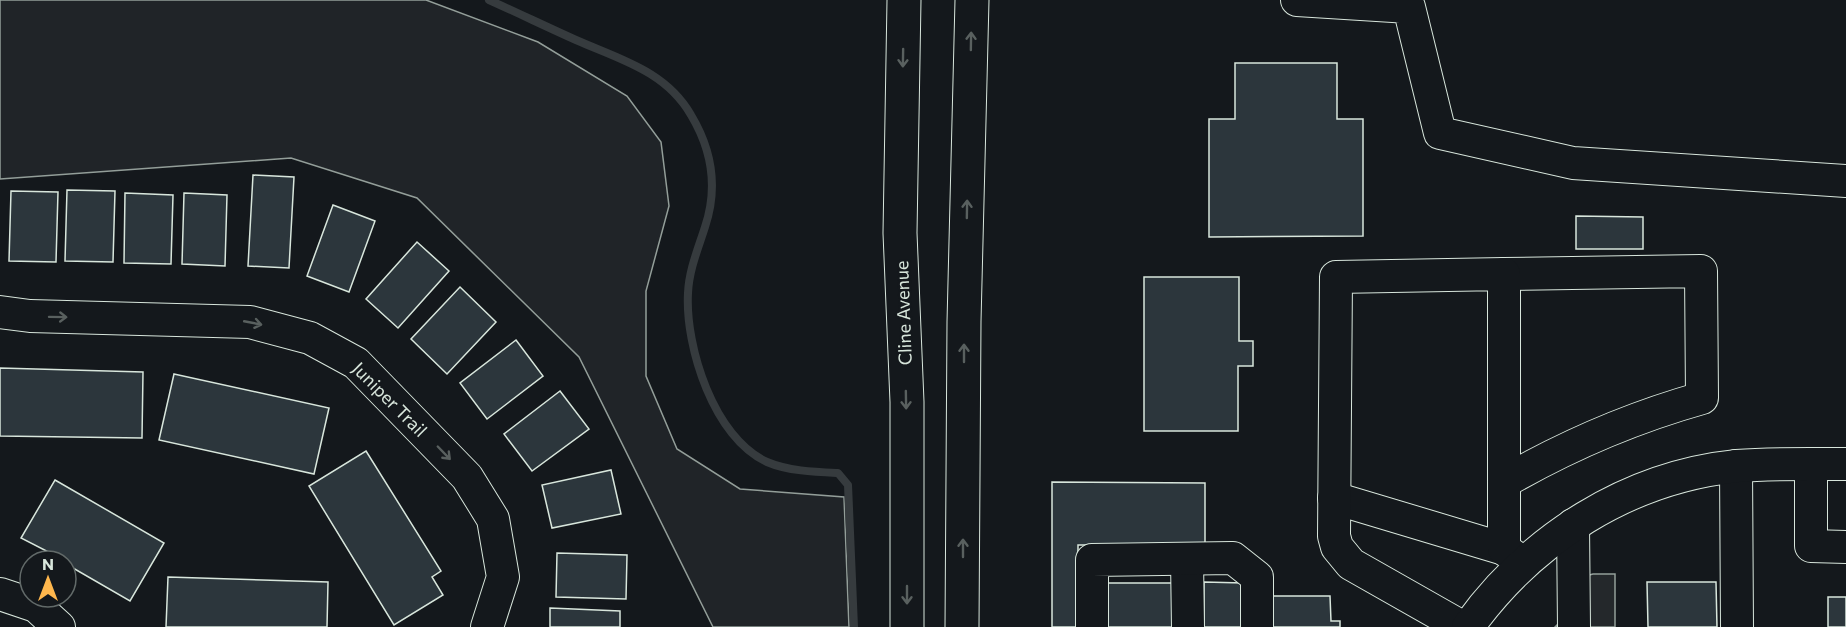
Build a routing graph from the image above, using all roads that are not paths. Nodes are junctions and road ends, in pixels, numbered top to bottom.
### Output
1 (904, 0) edge
2 (972, 0) edge
3 (1297, 0) edge
4 (1846, 181) edge
5 (1504, 274) junction
6 (0, 312) edge
7 (1811, 464) junction
8 (1846, 464) edge
9 (1736, 466) junction
10 (1504, 482) junction
11 (1334, 498) junction
12 (1573, 525) junction
13 (1846, 547) edge
14 (1514, 556) junction
15 (1187, 559) junction
16 (0, 594) edge
17 (59, 627) edge
18 (488, 627) edge
19 (907, 627) edge
20 (962, 627) edge
21 (1092, 627) edge
22 (1188, 627) edge
23 (1257, 627) edge
24 (1462, 627) edge
25 (1468, 627) edge
26 (1574, 627) edge
27 (1737, 627) edge

1 -> 19 main road, Cline Avenue
20 -> 2 main road
3 - 4 street
5 - 10 street
5 - 10 street
5 - 11 street
6 -> 18 street, Juniper Trail
7 - 8 street
7 - 9 street
7 - 13 street
9 - 12 street
9 - 27 street
10 - 14 street
11 - 14 street
11 - 24 street
12 - 14 street
12 - 26 street
14 - 25 street
15 - 21 street
15 - 22 street
15 - 23 street
16 - 17 street

